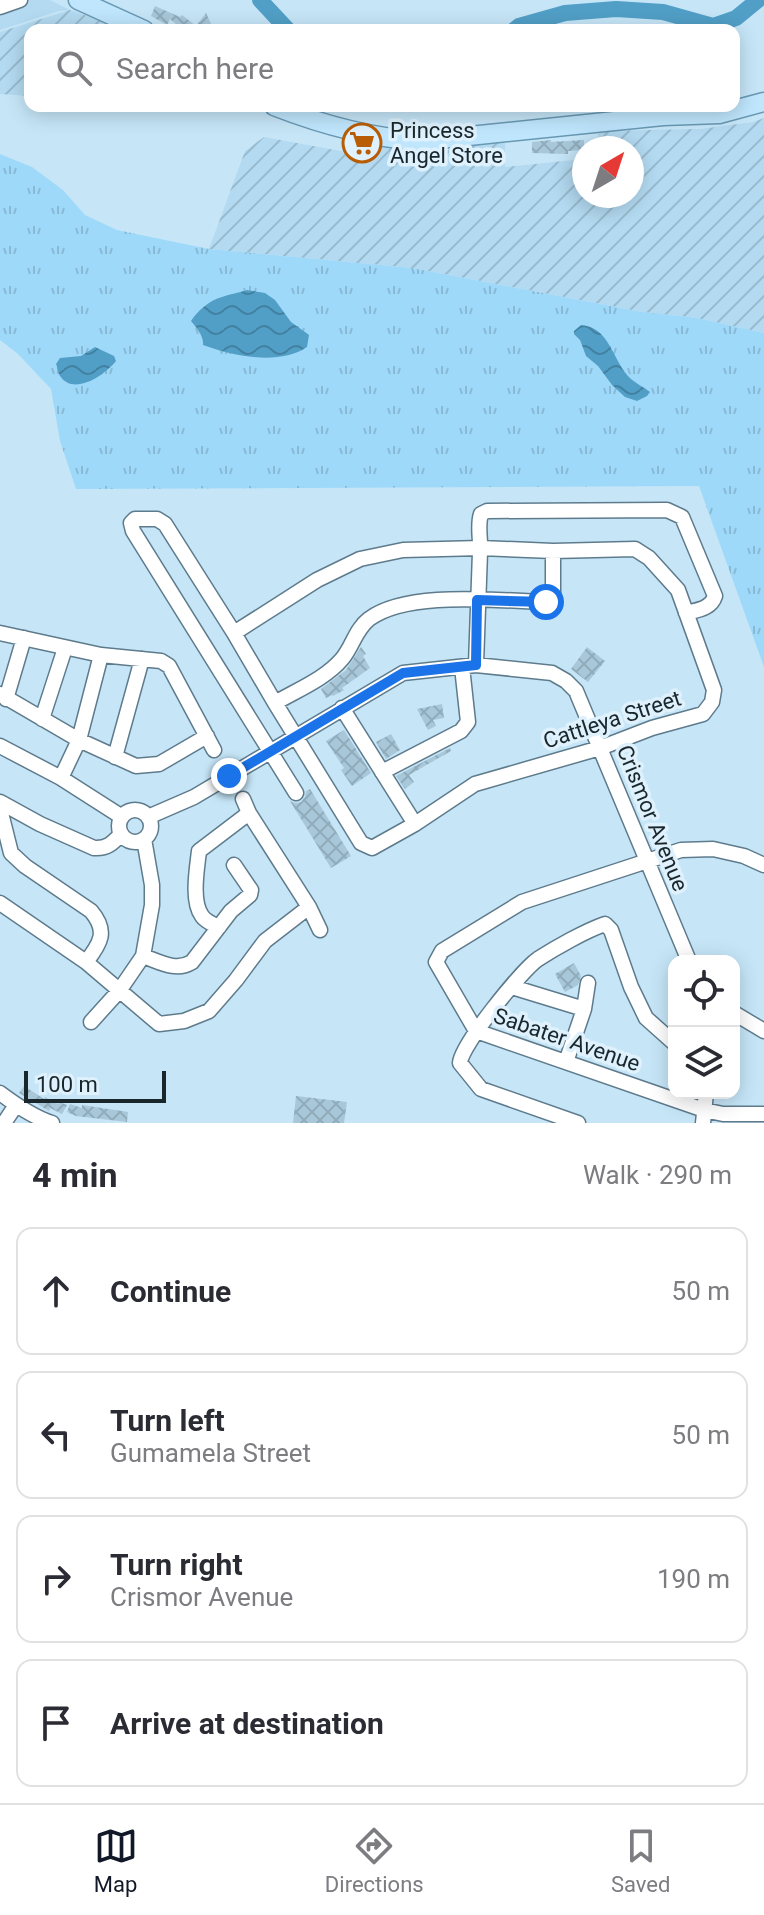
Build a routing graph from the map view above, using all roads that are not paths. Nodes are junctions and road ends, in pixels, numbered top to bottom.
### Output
1 (20, 0) edge
2 (78, 0) edge
3 (0, 7) edge
4 (133, 24) edge
5 (764, 102) edge
6 (740, 108) edge
7 (290, 112) edge
8 (726, 112) edge
9 (481, 548) junction
10 (553, 551) junction
11 (477, 600) junction
12 (686, 613) junction
13 (0, 633) edge
14 (234, 633) junction
15 (24, 638) junction
16 (65, 648) junction
17 (101, 655) junction
18 (142, 659) junction
19 (469, 666) junction
20 (3, 696) edge
21 (275, 703) junction
22 (342, 708) junction
23 (42, 719) junction
24 (207, 736) junction
25 (295, 737) junction
26 (79, 740) junction
27 (0, 746) edge
28 (600, 748) junction
29 (214, 750) dead end
30 (271, 752) junction
31 (115, 757) junction
32 (382, 772) junction
33 (61, 778) junction
34 (296, 793) dead end
35 (0, 802) edge
36 (0, 809) edge
37 (122, 817) junction
38 (148, 817) junction
39 (415, 824) junction
40 (121, 834) junction
41 (144, 839) junction
42 (646, 861) junction
43 (234, 865) dead end
44 (764, 865) edge
45 (0, 903) edge
46 (309, 907) junction
47 (219, 927) junction
48 (320, 930) dead end
49 (686, 955) edge
50 (143, 956) junction
51 (86, 962) junction
52 (588, 983) dead end
53 (512, 987) junction
54 (119, 991) junction
55 (584, 1009) junction
56 (740, 1017) edge
57 (91, 1022) dead end
58 (476, 1031) junction
59 (764, 1031) edge
60 (668, 1038) edge
61 (566, 1062) junction
62 (0, 1093) edge
63 (16, 1105) junction
64 (764, 1114) edge
65 (704, 1117) edge
66 (4, 1123) edge
67 (52, 1123) edge
68 (578, 1123) edge

1 - 3 street
2 - 4 main road
5 - 6 main road
7 - 8 main road
9 - 10 street, Cattleya Street
9 - 11 street
9 - 12 street
9 - 14 street, Cattleya Street
10 - 11 street
10 - 12 street, Cattleya Street
11 - 19 street
11 - 21 street
12 - 28 street, Cattleya Street
13 - 15 street
14 - 21 street, Cattleya Street
14 - 30 street
15 - 16 street
15 - 20 street
16 - 17 street
16 - 23 street
17 - 18 street
17 - 26 street
18 - 24 street
18 - 31 street
19 - 22 street, Crismor Avenue
19 - 28 street, Crismor Avenue
19 - 32 street
20 - 23 street
21 - 25 street, Cattleya Street
22 - 25 street, Crismor Avenue
22 - 32 street
23 - 26 street
24 - 29 street
24 - 31 street
25 - 30 street, Crismor Avenue
25 - 39 street, Cattleya Street
26 - 31 street
26 - 33 street
27 - 33 street
28 - 39 street, Cattleya Street
28 - 42 street, Crismor Avenue
30 - 34 street
30 - 38 street, Crismor Avenue
32 - 39 street
33 - 37 street
35 - 40 street
36 - 51 street
37 - 38 street
37 - 40 street
38 - 41 street
40 - 41 street
41 - 50 street
42 - 44 street
42 - 49 street, Crismor Avenue
42 - 58 street, Sabater Avenue
43 - 47 street
45 - 51 street
46 - 47 street
46 - 48 street
46 - 54 street
47 - 50 street
50 - 54 street
51 - 54 street
52 - 55 street
53 - 55 street
53 - 58 street
53 - 60 street
54 - 57 street
55 - 61 street
56 - 59 street
58 - 61 street, Sabater Avenue
58 - 68 street
61 - 65 street, Sabater Avenue
62 - 63 street
63 - 66 street
63 - 67 street
64 - 65 street, Sabater Avenue

